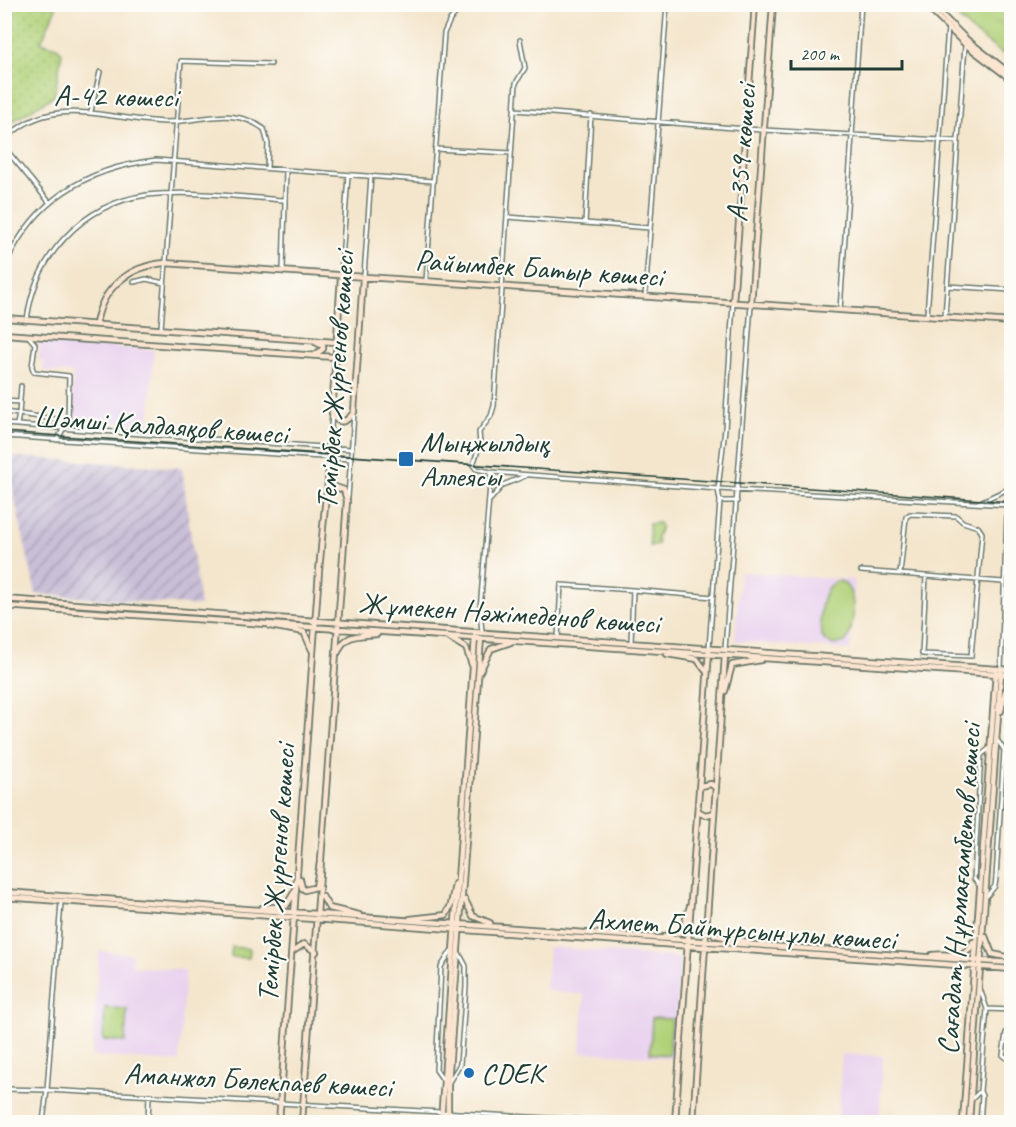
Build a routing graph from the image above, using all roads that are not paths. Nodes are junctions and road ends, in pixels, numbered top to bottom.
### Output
1 (463, 4) edge
2 (666, 4) edge
3 (755, 4) edge
4 (773, 4) edge
5 (861, 4) edge
6 (924, 4) edge
7 (931, 4) edge
8 (949, 24) junction
9 (520, 40) dead end
10 (966, 42) junction
11 (271, 63) dead end
12 (100, 72) dead end
13 (1011, 75) edge
14 (1011, 80) edge
15 (514, 110) junction
16 (91, 111) junction
17 (591, 115) junction
18 (658, 120) junction
19 (177, 122) junction
20 (746, 129) junction
21 (764, 129) junction
22 (852, 135) junction
23 (4, 141) edge
24 (941, 141) junction
25 (958, 141) junction
26 (4, 147) edge
27 (435, 149) junction
28 (511, 153) junction
29 (172, 162) junction
30 (267, 168) junction
31 (286, 170) junction
32 (348, 175) junction
33 (371, 176) junction
34 (433, 180) junction
35 (170, 194) junction
36 (284, 200) junction
37 (50, 203) junction
38 (507, 217) junction
39 (585, 223) junction
40 (650, 228) junction
41 (165, 263) junction
42 (4, 268) edge
43 (283, 272) junction
44 (341, 276) junction
45 (363, 278) junction
46 (426, 281) junction
47 (134, 282) dead end
48 (164, 283) junction
49 (503, 286) junction
50 (947, 286) junction
51 (1011, 290) edge
52 (645, 297) junction
53 (733, 303) junction
54 (752, 305) junction
55 (840, 310) junction
56 (927, 315) junction
57 (945, 316) junction
58 (4, 318) edge
59 (27, 320) junction
60 (1011, 322) edge
61 (96, 324) junction
62 (160, 328) junction
63 (4, 334) edge
64 (28, 335) junction
65 (310, 340) junction
66 (336, 342) junction
67 (311, 355) junction
68 (334, 357) junction
69 (21, 386) dead end
70 (4, 401) edge
71 (20, 402) junction
72 (4, 412) edge
73 (354, 412) junction
74 (19, 414) junction
75 (332, 414) junction
76 (68, 421) junction
77 (4, 424) edge
78 (17, 424) junction
79 (62, 427) junction
80 (92, 430) junction
81 (4, 436) edge
82 (57, 440) junction
83 (328, 447) junction
84 (350, 449) junction
85 (327, 458) junction
86 (351, 459) junction
87 (491, 472) junction
88 (529, 474) junction
89 (1011, 480) edge
90 (718, 489) junction
91 (738, 489) junction
92 (1008, 489) junction
93 (326, 495) junction
94 (347, 501) junction
95 (489, 501) junction
96 (720, 501) junction
97 (737, 501) junction
98 (976, 503) junction
99 (1009, 505) junction
100 (861, 571) dead end
101 (900, 574) junction
102 (926, 576) junction
103 (978, 580) junction
104 (1004, 582) junction
105 (633, 590) junction
106 (713, 597) junction
107 (4, 599) edge
108 (4, 606) edge
109 (316, 621) junction
110 (337, 622) junction
111 (480, 622) junction
112 (267, 624) junction
113 (315, 627) junction
114 (337, 629) junction
115 (386, 632) junction
116 (475, 635) junction
117 (445, 636) junction
118 (482, 636) junction
119 (558, 638) junction
120 (515, 641) junction
121 (630, 642) junction
122 (659, 651) junction
123 (709, 651) junction
124 (725, 652) junction
125 (769, 658) junction
126 (335, 660) junction
127 (314, 662) junction
128 (473, 667) junction
129 (1011, 670) edge
130 (999, 671) junction
131 (479, 673) junction
132 (1011, 675) edge
133 (707, 677) junction
134 (1011, 684) edge
135 (722, 700) junction
136 (998, 731) junction
137 (991, 747) junction
138 (700, 786) junction
139 (716, 788) junction
140 (698, 811) junction
141 (714, 813) junction
142 (300, 846) junction
143 (324, 850) junction
144 (458, 879) junction
145 (297, 885) junction
146 (980, 886) junction
147 (4, 892) edge
148 (320, 893) junction
149 (4, 897) edge
150 (463, 897) junction
151 (62, 902) junction
152 (692, 902) junction
153 (151, 905) junction
154 (247, 909) junction
155 (978, 913) junction
156 (319, 914) junction
157 (295, 915) junction
158 (368, 917) junction
159 (319, 920) junction
160 (406, 920) junction
161 (707, 921) junction
162 (984, 924) junction
163 (454, 926) junction
164 (461, 926) junction
165 (495, 926) junction
166 (470, 927) junction
167 (653, 937) junction
168 (689, 943) junction
169 (705, 944) junction
170 (753, 944) junction
171 (452, 949) junction
172 (292, 952) junction
173 (316, 952) junction
174 (459, 952) junction
175 (926, 957) junction
176 (974, 960) junction
177 (1011, 961) edge
178 (981, 964) junction
179 (974, 966) junction
180 (1011, 969) edge
181 (979, 986) junction
182 (987, 1009) junction
183 (1011, 1010) edge
184 (1011, 1032) edge
185 (1011, 1062) edge
186 (446, 1082) junction
187 (4, 1089) edge
188 (47, 1090) junction
189 (980, 1091) junction
190 (149, 1095) junction
191 (281, 1102) junction
192 (970, 1102) junction
193 (303, 1103) junction
194 (441, 1112) junction
195 (447, 1112) junction
196 (43, 1122) edge
197 (148, 1122) edge
198 (279, 1122) edge
199 (302, 1122) edge
200 (441, 1122) edge
201 (448, 1122) edge
202 (619, 1122) edge
203 (675, 1122) edge
204 (693, 1122) edge
205 (963, 1122) edge
206 (969, 1122) edge
207 (980, 1122) edge

1 - 27 street
2 - 18 street
3 - 20 street
4 - 21 street, А-359 көшесі
5 - 22 street
6 - 8 street
7 - 8 street
8 - 10 street
8 - 24 street
9 - 15 street
10 - 13 street
10 - 14 street
10 - 25 street
11 - 19 street
12 - 16 street
15 - 17 street
15 - 28 street
16 - 19 street, А-42 көшесі
16 - 23 street, А-42 көшесі
17 - 18 street
17 - 39 street
18 - 20 street
18 - 40 street
19 - 29 street
19 - 30 street, А-42 көшесі
20 - 21 street
20 - 53 street
21 - 22 street
21 - 54 street, А-359 көшесі
22 - 24 street
22 - 55 street
24 - 25 street
24 - 56 street
25 - 50 street
26 - 37 street
27 - 28 street
27 - 34 street
28 - 38 street
29 - 30 street
29 - 35 street
29 - 37 street
30 - 31 street
31 - 32 street
31 - 36 street
32 - 33 street
32 - 44 street, Темірбек Жүргенов көшесі
33 - 34 street
33 - 45 street, Темірбек Жүргенов көшесі
34 - 46 street
35 - 36 street
35 - 41 street
35 - 59 street
36 - 43 street
37 - 42 street
38 - 39 street
38 - 49 street
39 - 40 street
40 - 52 street
41 - 43 street, Райымбек Батыр көшесі
41 - 48 street
41 - 61 street, Райымбек Батыр көшесі
43 - 44 street, Райымбек Батыр көшесі
44 - 45 street, Райымбек Батыр көшесі
44 - 66 street, Темірбек Жүргенов көшесі
45 - 46 street, Райымбек Батыр көшесі
45 - 73 street, Темірбек Жүргенов көшесі
46 - 49 street, Райымбек Батыр көшесі
47 - 48 street
48 - 62 street
49 - 52 street, Райымбек Батыр көшесі
49 - 87 street
50 - 51 street
50 - 57 street
52 - 53 street, Райымбек Батыр көшесі
53 - 54 street, Райымбек Батыр көшесі
53 - 90 street
54 - 55 street, Райымбек Батыр көшесі
54 - 91 street
55 - 56 street, Райымбек Батыр көшесі
56 - 57 street, Райымбек Батыр көшесі
57 - 60 street, Райымбек Батыр көшесі
58 - 59 street
59 - 61 street
61 - 62 street
62 - 65 street
63 - 64 street
64 - 67 street
64 - 76 street
65 - 66 street
65 - 67 street
66 - 68 street, Темірбек Жүргенов көшесі
67 - 68 street
68 - 75 street, Темірбек Жүргенов көшесі
69 - 71 street
70 - 71 street
71 - 74 street
72 - 74 street
73 - 75 street
73 - 84 street, Темірбек Жүргенов көшесі
74 - 76 street
74 - 78 street
75 - 83 street, Темірбек Жүргенов көшесі
76 - 79 street
76 - 80 street
77 - 78 street, Шәмші Қалдаяқов көшесі
78 - 79 street, Шәмші Қалдаяқов көшесі
79 - 80 street, Шәмші Қалдаяқов көшесі
79 - 82 street
80 - 83 street, Шәмші Қалдаяқов көшесі
81 - 82 street, Шәмші Қалдаяқов көшесі
82 - 85 street, Шәмші Қалдаяқов көшесі
83 - 84 street, Шәмші Қалдаяқов көшесі
83 - 85 street, Темірбек Жүргенов көшесі
84 - 86 street, Темірбек Жүргенов көшесі
85 - 86 street, Шәмші Қалдаяқов көшесі
85 - 93 street, Темірбек Жүргенов көшесі
86 - 94 street, Темірбек Жүргенов көшесі
87 - 88 street
87 - 95 street
88 - 90 street
88 - 95 street
89 - 92 street
90 - 91 street
90 - 96 street
91 - 97 street
91 - 98 street
92 - 98 street
92 - 99 street, Сағадат Нұрмағамбетов көшесі
93 - 94 street
93 - 109 street, Темірбек Жүргенов көшесі
94 - 110 street, Темірбек Жүргенов көшесі
95 - 111 street
96 - 97 street
96 - 106 street
97 - 124 street
98 - 99 street
99 - 104 street, Сағадат Нұрмағамбетов көшесі
100 - 101 street
101 - 102 street
101 - 103 street
102 - 103 street
102 - 103 street
103 - 104 street
104 - 130 street, Сағадат Нұрмағамбетов көшесі
105 - 106 street
105 - 119 street
105 - 121 street
106 - 123 street
107 - 109 street, Жұмекен Нәжімеденов көшесі
108 - 112 street, Жұмекен Нәжімеденов көшесі
109 - 110 street, Жұмекен Нәжімеденов көшесі
109 - 113 street, Темірбек Жүргенов көшесі
110 - 114 street, Темірбек Жүргенов көшесі
110 - 116 street, Жұмекен Нәжімеденов көшесі
111 - 116 street
111 - 118 street
112 - 113 street, Жұмекен Нәжімеденов көшесі
112 - 127 street
113 - 114 street, Жұмекен Нәжімеденов көшесі
113 - 127 street, Темірбек Жүргенов көшесі
114 - 115 street, Жұмекен Нәжімеденов көшесі
114 - 126 street, Темірбек Жүргенов көшесі
115 - 117 street, Жұмекен Нәжімеденов көшесі
115 - 126 street
116 - 117 street, Жұмекен Нәжімеденов көшесі
116 - 118 street, Жұмекен Нәжімеденов көшесі
116 - 128 street
117 - 128 street
118 - 119 street, Жұмекен Нәжімеденов көшесі
118 - 120 street, Жұмекен Нәжімеденов көшесі
118 - 131 street
119 - 121 street, Жұмекен Нәжімеденов көшесі
120 - 122 street, Жұмекен Нәжімеденов көшесі
120 - 131 street
121 - 123 street, Жұмекен Нәжімеденов көшесі
122 - 123 street, Жұмекен Нәжімеденов көшесі
122 - 133 street
123 - 124 street, Жұмекен Нәжімеденов көшесі
123 - 133 street
124 - 125 street, Жұмекен Нәжімеденов көшесі
124 - 130 street, Жұмекен Нәжімеденов көшесі
124 - 135 street
125 - 130 street, Жұмекен Нәжімеденов көшесі
125 - 135 street
126 - 143 street, Темірбек Жүргенов көшесі
127 - 142 street, Темірбек Жүргенов көшесі
128 - 144 street
129 - 130 street, Жұмекен Нәжімеденов көшесі
130 - 132 street, Жұмекен Нәжімеденов көшесі
130 - 136 street, Сағадат Нұрмағамбетов көшесі
130 - 137 street, Сағадат Нұрмағамбетов көшесі
131 - 150 street
133 - 138 street
134 - 136 street
135 - 139 street
136 - 162 street, Сағадат Нұрмағамбетов көшесі
137 - 146 street, Сағадат Нұрмағамбетов көшесі
137 - 146 street
138 - 139 street
138 - 140 street
139 - 141 street
140 - 141 street
140 - 152 street
141 - 161 street
142 - 143 street
142 - 145 street, Темірбек Жүргенов көшесі
143 - 148 street, Темірбек Жүргенов көшесі
144 - 160 street
144 - 163 street
145 - 154 street
145 - 157 street, Темірбек Жүргенов көшесі
146 - 155 street, Сағадат Нұрмағамбетов көшесі
147 - 153 street
148 - 156 street, Темірбек Жүргенов көшесі
148 - 158 street
149 - 151 street
150 - 164 street
150 - 165 street
151 - 153 street
151 - 188 street
152 - 167 street
152 - 168 street
153 - 154 street
153 - 157 street
154 - 157 street
155 - 175 street
155 - 176 street, Сағадат Нұрмағамбетов көшесі
156 - 157 street
156 - 158 street
156 - 159 street, Темірбек Жүргенов көшесі
157 - 159 street
157 - 172 street, Темірбек Жүргенов көшесі
158 - 160 street
159 - 163 street
159 - 173 street, Темірбек Жүргенов көшесі
160 - 163 street
161 - 169 street
161 - 170 street
162 - 177 street
162 - 178 street, Сағадат Нұрмағамбетов көшесі
163 - 164 street
163 - 171 street
164 - 166 street
164 - 174 street
165 - 166 street, Ахмет Байтұрсынұлы көшесі
165 - 167 street, Ахмет Байтұрсынұлы көшесі
166 - 168 street, Ахмет Байтұрсынұлы көшесі
167 - 168 street, Ахмет Байтұрсынұлы көшесі
168 - 169 street, Ахмет Байтұрсынұлы көшесі
168 - 203 street
169 - 170 street, Ахмет Байтұрсынұлы көшесі
169 - 179 street, Ахмет Байтұрсынұлы көшесі
169 - 204 street
170 - 175 street, Ахмет Байтұрсынұлы көшесі
171 - 186 street
171 - 186 street
172 - 173 street
172 - 191 street, Темірбек Жүргенов көшесі
173 - 193 street, Темірбек Жүргенов көшесі
174 - 186 street
174 - 186 street
175 - 176 street, Ахмет Байтұрсынұлы көшесі
176 - 178 street, Ахмет Байтұрсынұлы көшесі
176 - 179 street, Сағадат Нұрмағамбетов көшесі
177 - 178 street, Ахмет Байтұрсынұлы көшесі
178 - 179 street, Ахмет Байтұрсынұлы көшесі
178 - 180 street, Ахмет Байтұрсынұлы көшесі
178 - 181 street, Сағадат Нұрмағамбетов көшесі
179 - 205 street, Сағадат Нұрмағамбетов көшесі
181 - 182 street
181 - 192 street, Сағадат Нұрмағамбетов көшесі
182 - 183 street
182 - 189 street
184 - 185 street
186 - 194 street
186 - 195 street
187 - 188 street, Аманжол Бөлекпаев көшесі
188 - 190 street, Аманжол Бөлекпаев көшесі
188 - 196 street
189 - 192 street
189 - 207 street
190 - 191 street, Аманжол Бөлекпаев көшесі
190 - 197 street
191 - 193 street, Аманжол Бөлекпаев көшесі
191 - 198 street, Темірбек Жүргенов көшесі
192 - 206 street, Сағадат Нұрмағамбетов көшесі
193 - 194 street, Аманжол Бөлекпаев көшесі
193 - 199 street, Темірбек Жүргенов көшесі
194 - 195 street, Аманжол Бөлекпаев көшесі
194 - 200 street
195 - 201 street
195 - 202 street, Аманжол Бөлекпаев көшесі

